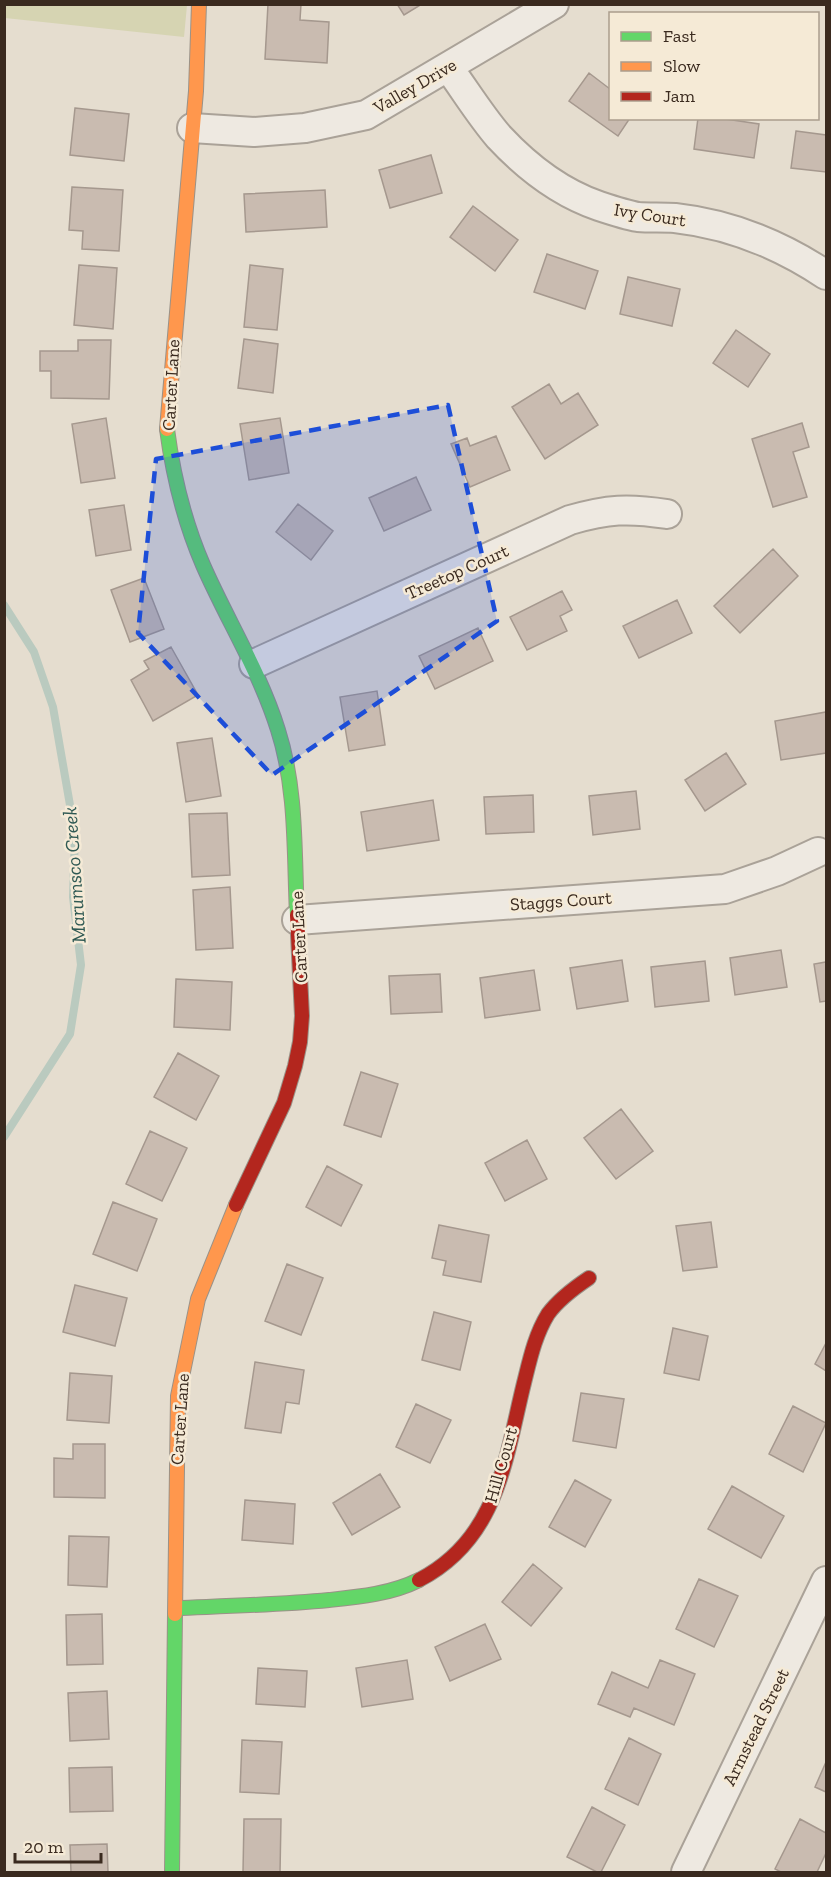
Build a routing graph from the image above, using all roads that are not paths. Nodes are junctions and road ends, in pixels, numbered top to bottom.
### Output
1 (199, 4) edge
2 (554, 4) edge
3 (448, 67) junction
4 (192, 128) junction
5 (826, 275) edge
6 (667, 514) dead end
7 (254, 664) junction
8 (818, 852) dead end
9 (297, 920) junction
10 (589, 1278) dead end
11 (826, 1581) edge
12 (176, 1608) junction
13 (172, 1872) edge
14 (686, 1872) edge

1 - 4 street, Carter Lane
2 - 3 street, Valley Drive
3 - 4 street, Valley Drive
3 - 5 street, Ivy Court
4 - 7 street, Carter Lane
6 - 7 street, Treetop Court
7 - 9 street, Carter Lane
8 - 9 street, Staggs Court
9 - 12 street, Carter Lane
10 - 12 street, Hill Court
11 - 14 street, Armstead Street
12 - 13 street, Carter Lane

